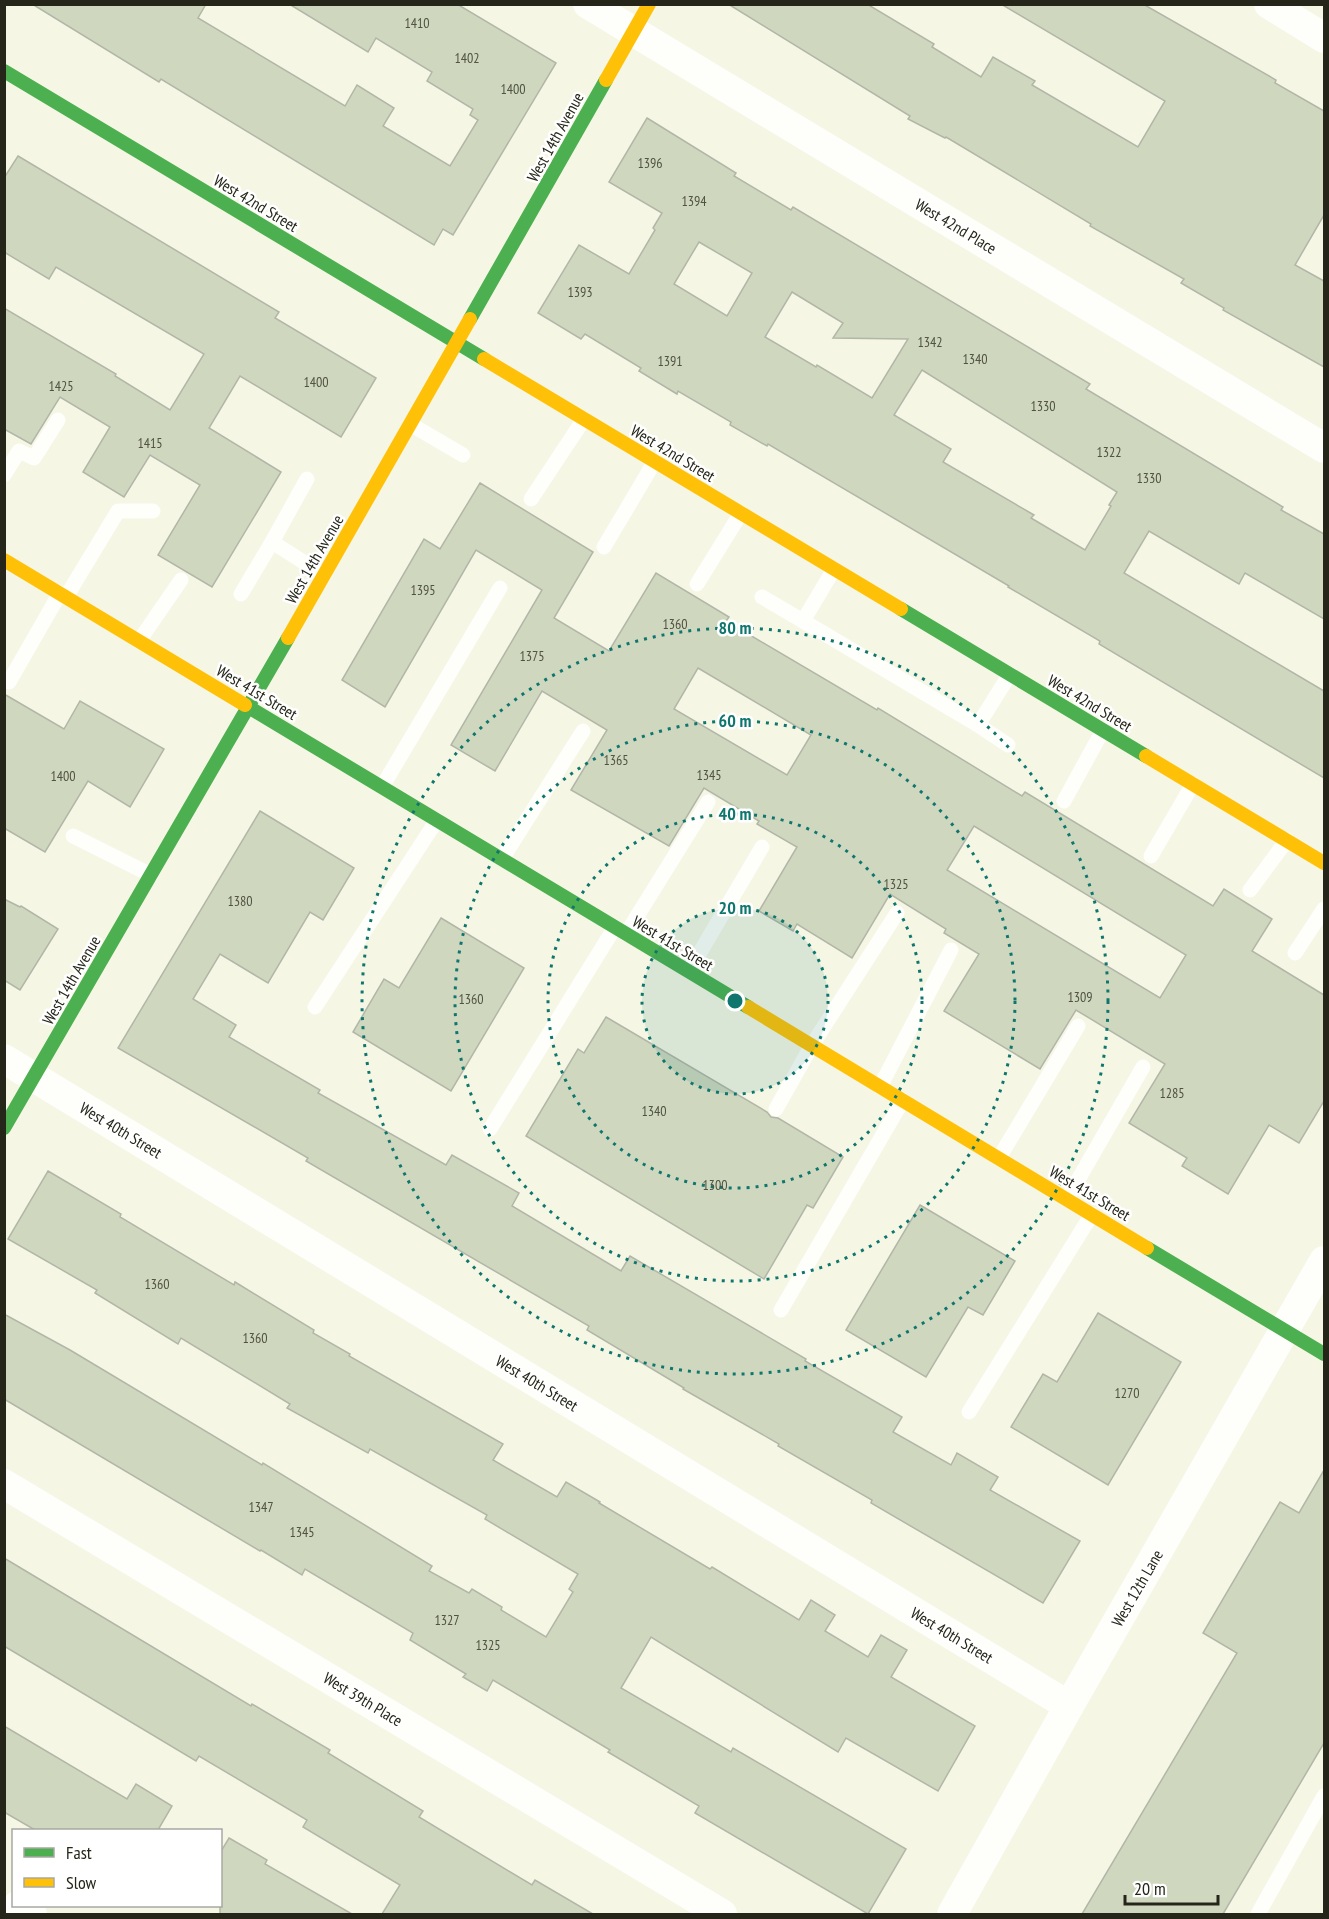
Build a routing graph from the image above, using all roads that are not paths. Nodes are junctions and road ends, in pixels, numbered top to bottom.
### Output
1 (588, 4) edge
2 (649, 4) edge
3 (1269, 4) edge
4 (633, 32) junction
5 (1324, 38) edge
6 (4, 71) edge
7 (457, 343) junction
8 (584, 419) junction
9 (58, 420) dead end
10 (410, 424) junction
11 (1324, 448) edge
12 (463, 456) dead end
13 (655, 461) junction
14 (4, 475) edge
15 (307, 479) dead end
16 (531, 499) dead end
17 (153, 511) dead end
18 (741, 513) junction
19 (272, 542) junction
20 (604, 547) dead end
21 (4, 560) edge
22 (834, 568) junction
23 (324, 575) junction
24 (181, 580) dead end
25 (697, 584) dead end
26 (500, 588) dead end
27 (241, 594) dead end
28 (63, 595) junction
29 (762, 597) dead end
30 (803, 621) junction
31 (139, 641) junction
32 (1010, 674) junction
33 (9, 682) dead end
34 (249, 707) junction
35 (978, 725) junction
36 (1103, 730) junction
37 (583, 731) dead end
38 (1008, 744) dead end
39 (1193, 784) junction
40 (382, 787) junction
41 (1064, 801) dead end
42 (708, 802) dead end
43 (437, 820) junction
44 (73, 836) dead end
45 (1287, 840) junction
46 (762, 847) dead end
47 (1151, 856) dead end
48 (502, 859) junction
49 (1324, 863) edge
50 (151, 875) junction
51 (1250, 890) dead end
52 (1324, 909) edge
53 (897, 914) dead end
54 (621, 930) junction
55 (951, 950) dead end
56 (1295, 953) dead end
57 (689, 971) junction
58 (315, 1007) dead end
59 (1078, 1026) dead end
60 (812, 1045) junction
61 (4, 1059) edge
62 (1143, 1067) dead end
63 (33, 1077) junction
64 (880, 1087) junction
65 (903, 1100) junction
66 (776, 1109) dead end
67 (4, 1128) edge
68 (490, 1129) dead end
69 (999, 1158) junction
70 (1067, 1199) junction
71 (1092, 1214) junction
72 (1324, 1261) edge
73 (781, 1310) dead end
74 (1286, 1331) junction
75 (1324, 1354) edge
76 (969, 1412) dead end
77 (4, 1484) edge
78 (1069, 1706) junction
79 (1324, 1796) edge
80 (722, 1914) edge
81 (952, 1914) edge
82 (1258, 1914) edge

1 - 4 street, West 42nd Place
2 - 4 street, West 14th Avenue
3 - 5 street
4 - 7 street, West 14th Avenue
4 - 11 street, West 42nd Place
6 - 7 street, West 42nd Street
7 - 8 street, West 42nd Street
7 - 10 street, West 14th Avenue
8 - 13 street, West 42nd Street
8 - 16 lane
9 - 14 lane
10 - 12 lane
10 - 23 street, West 14th Avenue
13 - 18 street, West 42nd Street
13 - 20 lane
15 - 19 lane
17 - 28 lane
18 - 22 street, West 42nd Street
18 - 25 lane
19 - 23 lane
19 - 27 lane
21 - 28 street, West 41st Street
22 - 30 lane
22 - 32 street, West 42nd Street
23 - 34 street, West 14th Avenue
24 - 31 lane
26 - 40 lane
28 - 31 street, West 41st Street
28 - 33 lane
29 - 30 lane
30 - 35 lane
31 - 34 street, West 41st Street
32 - 35 lane
32 - 36 street, West 42nd Street
34 - 40 street, West 41st Street
34 - 50 street, West 14th Avenue
35 - 38 lane
36 - 39 street, West 42nd Street
36 - 41 lane
37 - 48 lane
39 - 45 street, West 42nd Street
39 - 47 lane
40 - 43 street, West 41st Street
42 - 54 lane
43 - 48 street, West 41st Street
43 - 58 lane
44 - 50 lane
45 - 49 street, West 42nd Street
45 - 51 lane
46 - 57 lane
48 - 54 street, West 41st Street
50 - 63 street, West 14th Avenue
52 - 56 lane
53 - 60 lane
54 - 57 street, West 41st Street
54 - 68 lane
55 - 64 lane
57 - 60 street, West 41st Street
59 - 69 lane
60 - 64 street, West 41st Street
60 - 66 lane
61 - 63 street, West 40th Street
62 - 70 lane
63 - 67 street, West 14th Avenue
63 - 78 street, West 40th Street
64 - 65 street, West 41st Street
65 - 69 street, West 41st Street
65 - 73 lane
69 - 70 street, West 41st Street
70 - 71 street, West 41st Street
71 - 74 street, West 41st Street
71 - 76 lane
72 - 74 street, West 12th Lane
74 - 75 street, West 41st Street
74 - 78 street, West 12th Lane
77 - 80 street, West 39th Place
78 - 81 street, West 12th Lane
79 - 82 lane

